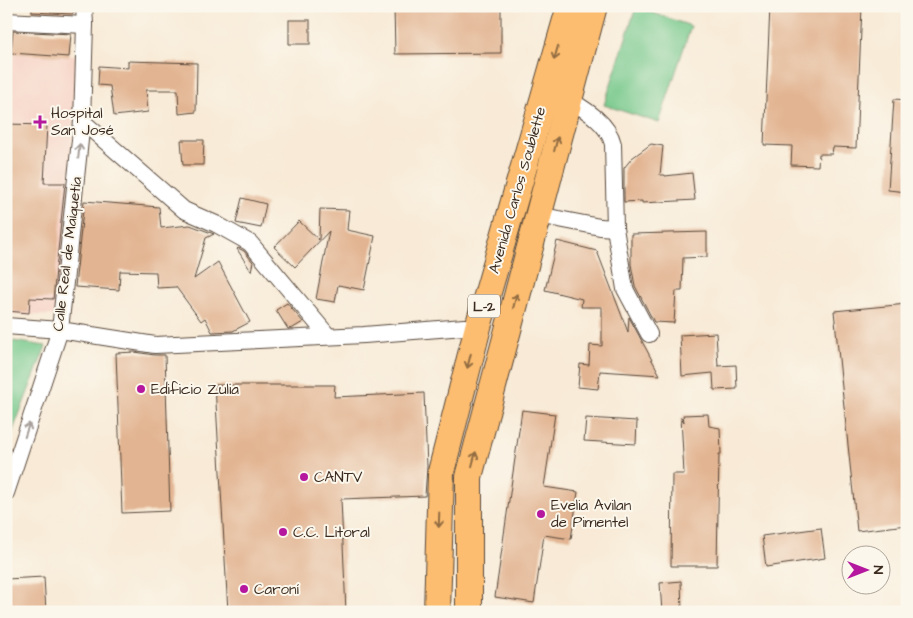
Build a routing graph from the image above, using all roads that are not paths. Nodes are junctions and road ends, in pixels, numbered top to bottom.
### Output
1 (84, 6) edge
2 (570, 6) edge
3 (594, 6) edge
4 (6, 21) edge
5 (86, 25) junction
6 (568, 99) junction
7 (82, 121) junction
8 (538, 215) junction
9 (615, 228) junction
10 (6, 326) edge
11 (478, 327) junction
12 (60, 330) junction
13 (649, 334) dead end
14 (328, 336) junction
15 (6, 493) edge
16 (437, 612) edge
17 (469, 612) edge

1 - 5 street, Calle Real de Maiquetía
2 -> 11 main road, Avenida Carlos Soublette / L-2
3 - 6 main road, Avenida Carlos Soublette / L-2
4 - 5 street
5 - 7 street, Calle Real de Maiquetía
8 -> 6 main road, Avenida Carlos Soublette / L-2
6 - 9 street
12 -> 7 street, Calle Real de Maiquetía
7 - 14 street
8 - 9 street
17 -> 8 main road, Avenida Carlos Soublette / L-2
9 - 13 street
10 - 12 street
11 - 14 street
11 -> 16 main road, Avenida Carlos Soublette / L-2
12 - 14 street
15 -> 12 street, Calle Real de Maiquetía

